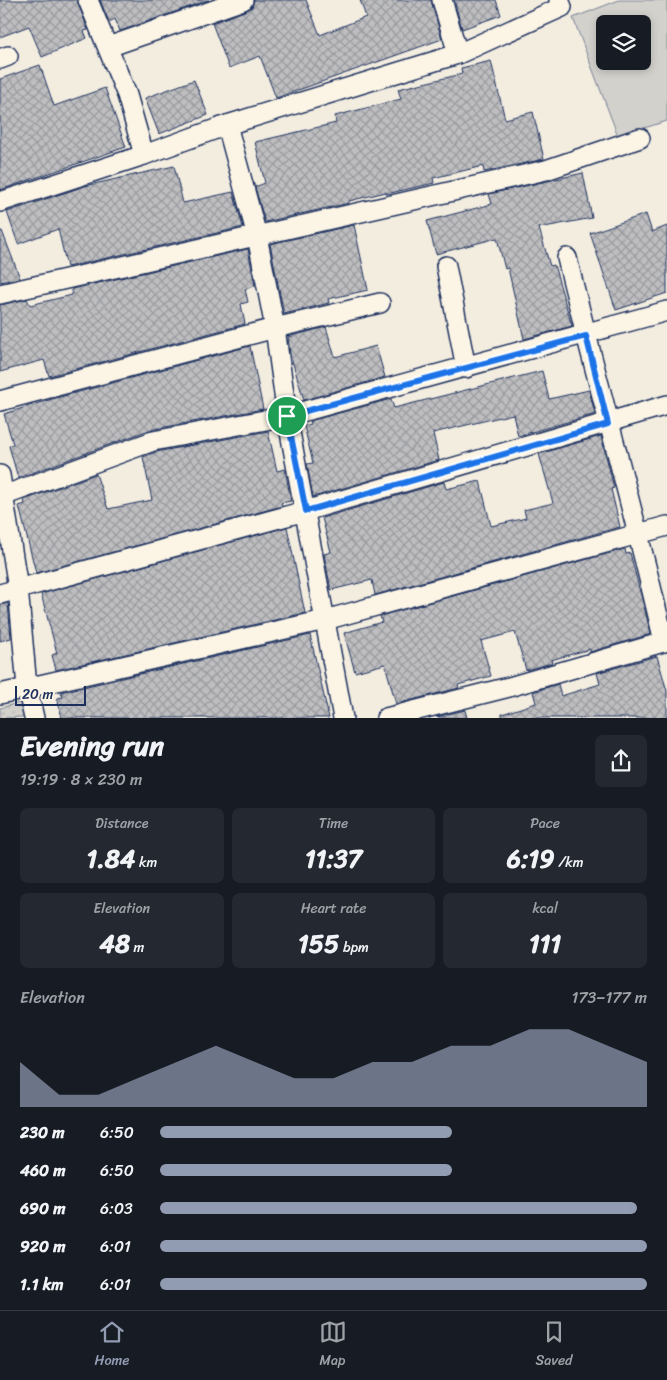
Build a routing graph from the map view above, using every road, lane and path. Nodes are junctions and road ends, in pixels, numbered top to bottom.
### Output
1 (88, 0) edge
2 (243, 0) edge
3 (442, 0) edge
4 (559, 0) edge
5 (108, 47) junction
6 (458, 54) junction
7 (227, 125) junction
8 (640, 138) dead end
9 (144, 156) junction
10 (0, 202) edge
11 (257, 236) junction
12 (567, 258) dead end
13 (446, 266) dead end
14 (0, 294) edge
15 (380, 303) dead end
16 (667, 311) edge
17 (276, 328) junction
18 (586, 336) junction
19 (466, 368) junction
20 (0, 401) edge
21 (667, 405) edge
22 (287, 416) junction
23 (608, 424) junction
24 (0, 475) edge
25 (2, 496) edge
26 (306, 511) junction
27 (667, 526) edge
28 (639, 534) junction
29 (9, 591) edge
30 (325, 620) junction
31 (665, 642) edge
32 (27, 687) junction
33 (0, 694) edge
34 (34, 718) edge
35 (343, 718) edge
36 (386, 718) edge

1 - 5 street
2 - 5 street
3 - 6 street
4 - 6 street
5 - 9 street
6 - 7 street
7 - 9 street
7 - 11 street
8 - 11 street
9 - 10 street
11 - 14 street
11 - 17 street
12 - 18 street
13 - 19 street
15 - 17 street
16 - 18 street
17 - 20 street
17 - 22 street
18 - 19 street
18 - 23 street
19 - 22 street
21 - 23 street
22 - 25 street
22 - 26 street
23 - 26 street
23 - 28 street
24 - 25 street
25 - 29 street
26 - 29 street
26 - 30 street
27 - 28 street
28 - 30 street
28 - 31 street
29 - 32 street
30 - 32 street
30 - 35 street
31 - 36 street
32 - 33 street
32 - 34 street

